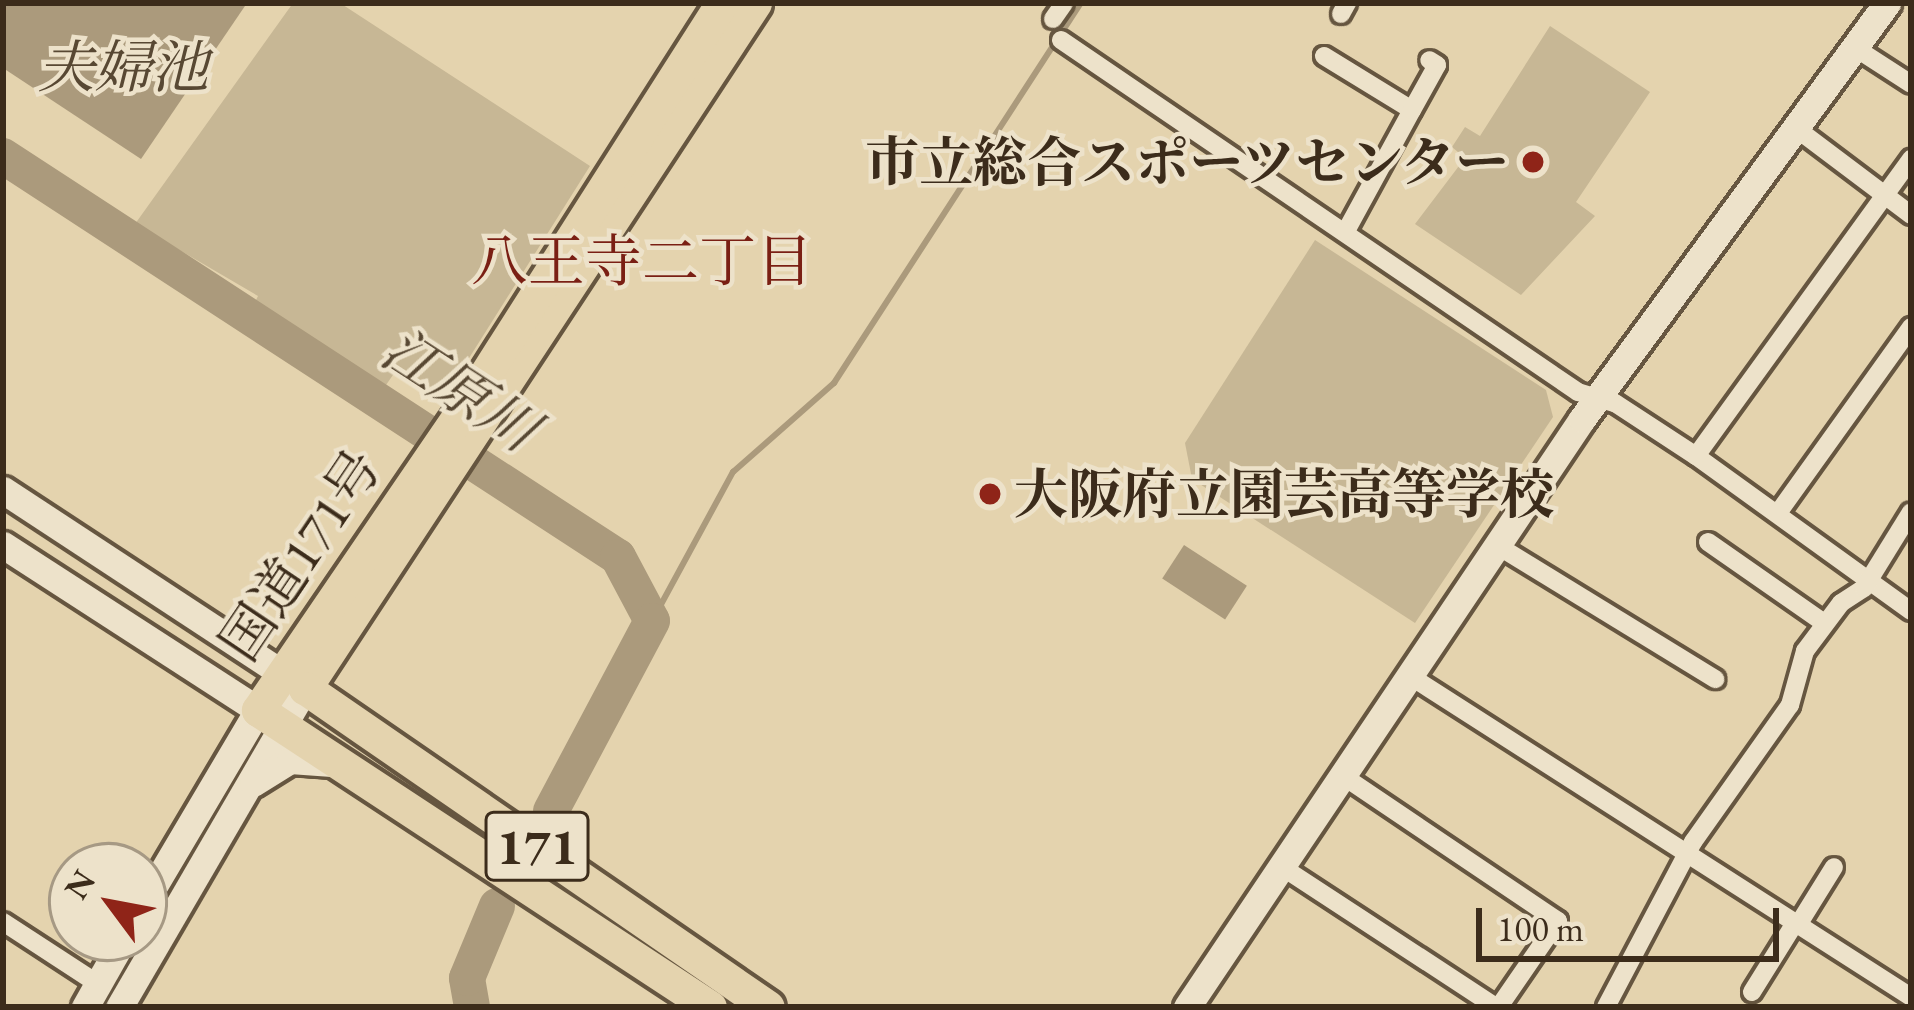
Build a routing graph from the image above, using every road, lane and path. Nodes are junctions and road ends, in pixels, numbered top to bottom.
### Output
1 (722, 3) edge
2 (755, 3) edge
3 (1875, 7) edge
4 (1061, 40) dead end
5 (1857, 49) junction
6 (1324, 56) dead end
7 (1429, 59) dead end
8 (1911, 84) edge
9 (1412, 110) junction
10 (1797, 129) junction
11 (1911, 158) edge
12 (1886, 196) junction
13 (1911, 214) edge
14 (1346, 231) junction
15 (1911, 327) edge
16 (1597, 399) junction
17 (1696, 456) junction
18 (3, 490) edge
19 (1911, 512) edge
20 (1778, 513) junction
21 (1708, 542) dead end
22 (3, 544) edge
23 (1498, 545) junction
24 (1866, 578) junction
25 (1911, 611) edge
26 (1824, 623) junction
27 (1411, 676) junction
28 (1715, 679) dead end
29 (293, 680) junction
30 (269, 718) junction
31 (336, 764) junction
32 (1343, 776) junction
33 (249, 787) junction
34 (1689, 854) junction
35 (1282, 867) junction
36 (1834, 867) dead end
37 (168, 868) edge
38 (3, 922) edge
39 (1796, 924) junction
40 (110, 962) edge
41 (1752, 992) dead end
42 (91, 996) edge
43 (1911, 997) edge
44 (119, 1007) edge
45 (710, 1007) edge
46 (768, 1007) edge
47 (1187, 1007) edge
48 (1497, 1007) edge
49 (1606, 1007) edge

1 - 29 highway, 国道171号
2 - 29 highway, 国道171号
3 - 5 street
4 - 14 street
5 - 8 street
5 - 10 street
6 - 9 street
7 - 9 street
9 - 14 street
10 - 12 street
10 - 16 street
11 - 12 street
12 - 13 street
12 - 17 street
14 - 16 street
15 - 20 street
16 - 17 street
16 - 23 street
17 - 20 street
18 - 29 street
19 - 24 street
20 - 24 street
21 - 26 street
22 - 30 street
23 - 27 street
23 - 28 street
24 - 25 street
24 - 26 street
26 - 34 street
27 - 32 street
27 - 34 street
29 - 30 highway, 国道171号
29 - 46 highway, 国道171号 / 171
30 - 31 highway, 国道171号 / 171
30 - 33 street
30 - 37 street
31 - 33 street
31 - 45 highway, 国道171号 / 171
32 - 35 street
32 - 48 street
33 - 44 street
34 - 39 street
34 - 49 street
35 - 47 street
35 - 48 street
36 - 39 street
38 - 42 street
39 - 41 street
39 - 43 street
40 - 42 street

